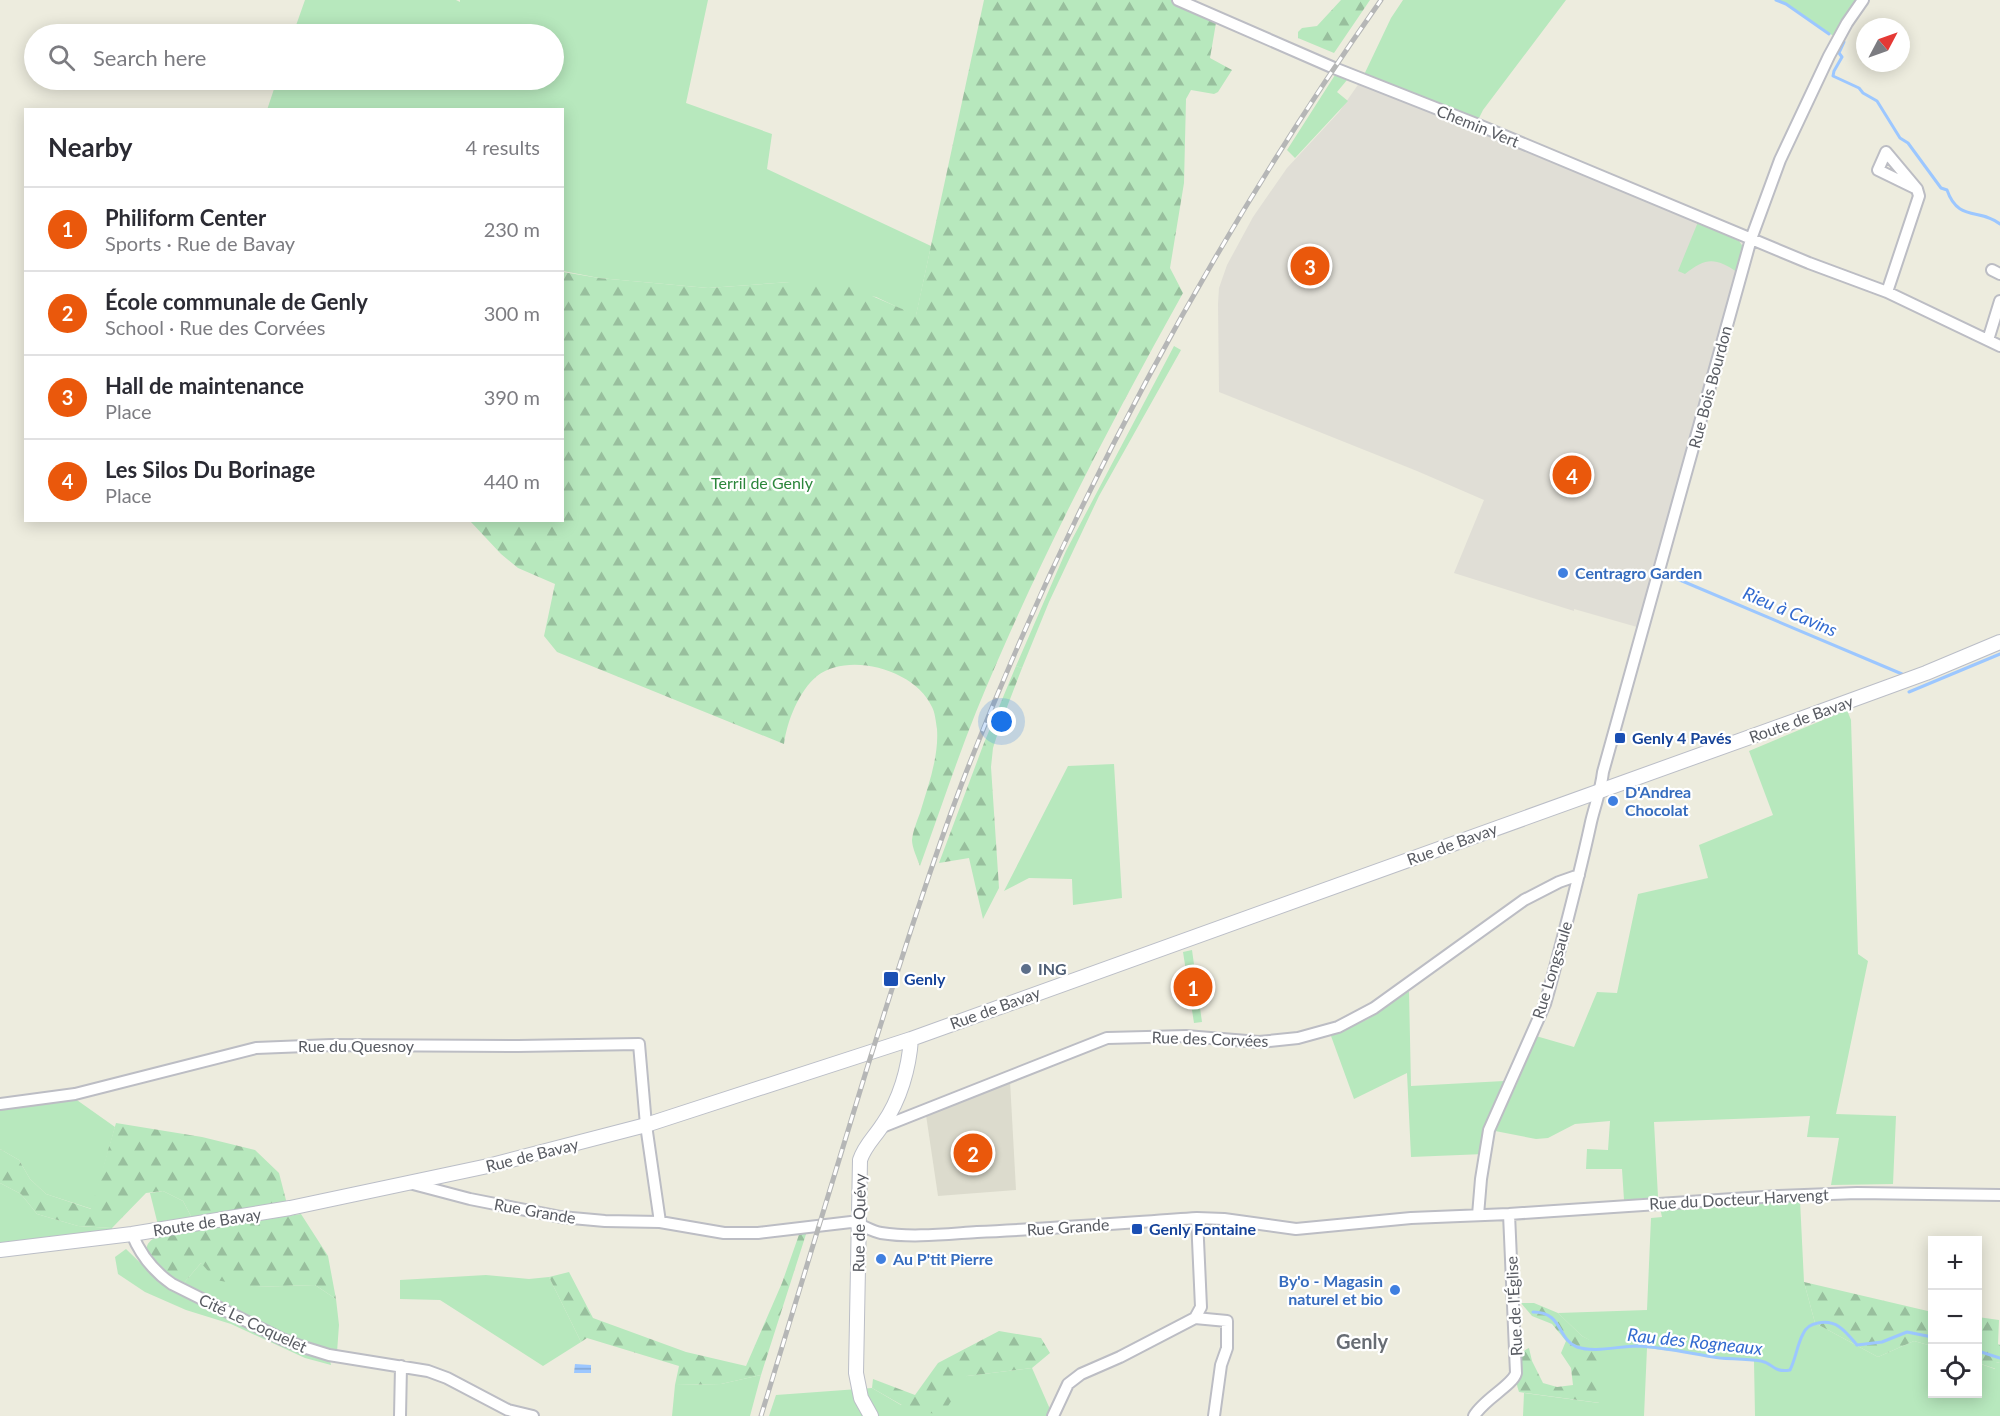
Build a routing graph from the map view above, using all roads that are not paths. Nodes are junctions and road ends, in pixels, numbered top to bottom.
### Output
1 (1178, 0) edge
2 (1863, 0) edge
3 (1917, 189) dead end
4 (1751, 239) junction
5 (1887, 292) junction
6 (2000, 301) edge
7 (1988, 340) junction
8 (2000, 346) edge
9 (2000, 642) edge
10 (1601, 791) junction
11 (1580, 875) junction
12 (910, 1039) junction
13 (0, 1104) edge
14 (646, 1125) junction
15 (882, 1127) junction
16 (413, 1184) junction
17 (2000, 1195) edge
18 (1509, 1214) junction
19 (1478, 1215) junction
20 (1197, 1218) junction
21 (660, 1222) junction
22 (859, 1223) junction
23 (132, 1234) junction
24 (0, 1250) edge
25 (1195, 1318) junction
26 (401, 1366) junction
27 (400, 1416) edge
28 (533, 1416) edge
29 (871, 1416) edge
30 (1053, 1416) edge
31 (1214, 1416) edge
32 (1474, 1416) edge

1 - 4 street, Chemin Vert
2 - 4 street, Rue Bois Bourdon
3 - 5 street
4 - 5 street, Chemin Vert
4 - 10 street, Rue Bois Bourdon
5 - 7 street, Chemin Vert
6 - 7 street
7 - 8 street, Chemin Vert
9 - 10 main road, Route de Bavay
10 - 11 street, Rue Longsaule
10 - 12 main road, Rue de Bavay
11 - 15 street, Rue des Corvées
11 - 19 street, Rue Longsaule
12 - 14 main road, Rue de Bavay
12 - 15 main road, Rue de Quévy
13 - 14 street, Rue du Quesnoy
14 - 16 main road, Rue de Bavay
14 - 21 street
15 - 22 main road, Rue de Quévy
16 - 21 street, Rue Grande
16 - 23 main road, Route de Bavay
17 - 18 street, Rue du Docteur Harvengt
18 - 19 street, Rue du Docteur Harvengt
18 - 32 street, Rue de l'Église
19 - 20 street, Rue Grande
20 - 22 street, Rue Grande
20 - 25 street
21 - 22 street, Rue Grande
22 - 29 main road, Rue de Quévy
23 - 24 main road, Route de Bavay
23 - 26 street, Cité Le Coquelet
25 - 30 street
25 - 31 street
26 - 27 street
26 - 28 street, Cité Le Coquelet

